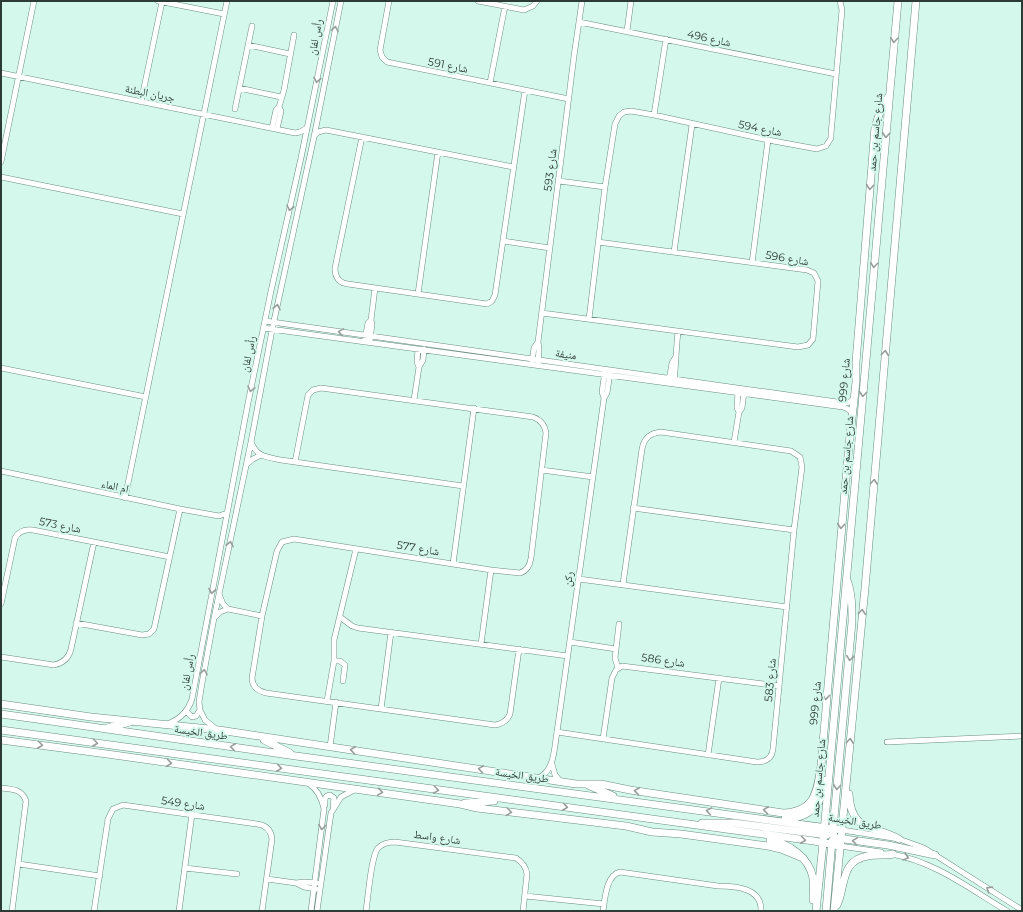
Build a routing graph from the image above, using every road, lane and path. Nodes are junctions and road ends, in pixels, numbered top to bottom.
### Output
1 (34, 1) edge
2 (160, 1) edge
3 (227, 1) edge
4 (333, 1) edge
5 (341, 1) edge
6 (389, 1) edge
7 (478, 1) edge
8 (536, 1) edge
9 (582, 1) edge
10 (631, 1) edge
11 (840, 1) edge
12 (898, 1) edge
13 (916, 1) edge
14 (505, 6) junction
15 (224, 14) junction
16 (579, 22) junction
17 (252, 26) dead end
18 (627, 31) junction
19 (294, 35) dead end
20 (666, 39) junction
21 (248, 46) junction
22 (290, 54) junction
23 (1, 73) edge
24 (836, 74) junction
25 (19, 77) junction
26 (490, 83) junction
27 (239, 88) junction
28 (524, 90) junction
29 (889, 96) junction
30 (281, 97) junction
31 (569, 99) junction
32 (141, 102) junction
33 (234, 109) dead end
34 (204, 114) junction
35 (654, 115) junction
36 (318, 116) junction
37 (692, 124) junction
38 (307, 128) junction
39 (275, 129) junction
40 (326, 130) junction
41 (295, 133) junction
42 (314, 136) junction
43 (362, 137) junction
44 (768, 140) junction
45 (304, 142) junction
46 (3, 145) edge
47 (438, 152) junction
48 (301, 158) junction
49 (309, 160) junction
50 (1, 162) edge
51 (513, 167) junction
52 (1, 177) edge
53 (559, 181) junction
54 (605, 187) junction
55 (183, 214) junction
56 (503, 241) junction
57 (598, 242) junction
58 (550, 248) junction
59 (674, 252) junction
60 (752, 263) junction
61 (375, 288) junction
62 (418, 294) junction
63 (542, 313) junction
64 (589, 319) junction
65 (265, 321) junction
66 (273, 323) junction
67 (263, 328) junction
68 (272, 330) junction
69 (678, 332) junction
70 (367, 339) junction
71 (538, 342) junction
72 (867, 342) junction
73 (418, 348) junction
74 (424, 349) junction
75 (858, 354) junction
76 (532, 362) junction
77 (538, 362) junction
78 (419, 367) junction
79 (1, 368) edge
80 (607, 372) junction
81 (672, 382) junction
82 (741, 391) junction
83 (146, 397) junction
84 (854, 398) junction
85 (414, 400) junction
86 (474, 408) junction
87 (852, 413) junction
88 (251, 442) junction
89 (734, 442) junction
90 (849, 445) junction
91 (261, 456) junction
92 (857, 458) junction
93 (295, 462) junction
94 (246, 466) junction
95 (542, 470) junction
96 (3, 473) edge
97 (593, 477) junction
98 (464, 486) junction
99 (125, 498) junction
100 (633, 508) junction
101 (180, 510) junction
102 (227, 513) junction
103 (219, 516) junction
104 (225, 525) junction
105 (794, 530) junction
106 (94, 542) junction
107 (356, 549) junction
108 (170, 557) junction
109 (453, 564) junction
110 (491, 570) junction
111 (846, 578) junction
112 (579, 579) junction
113 (623, 584) junction
114 (219, 594) junction
115 (1, 604) edge
116 (787, 607) junction
117 (228, 609) junction
118 (262, 616) junction
119 (340, 617) junction
120 (214, 618) junction
121 (76, 623) junction
122 (619, 624) dead end
123 (391, 632) junction
124 (570, 642) junction
125 (481, 644) junction
126 (519, 649) junction
127 (616, 649) junction
128 (568, 656) junction
129 (1, 657) edge
130 (334, 662) junction
131 (829, 664) junction
132 (618, 668) junction
133 (719, 678) junction
134 (343, 681) dead end
135 (779, 686) junction
136 (837, 688) junction
137 (327, 701) junction
138 (336, 702) junction
139 (1, 704) edge
140 (381, 709) junction
141 (200, 710) junction
142 (186, 711) junction
143 (1, 714) edge
144 (138, 721) junction
145 (165, 724) junction
146 (102, 729) junction
147 (1, 730) edge
148 (219, 730) junction
149 (557, 732) junction
150 (38, 735) junction
151 (1022, 736) edge
152 (257, 737) junction
153 (603, 739) junction
154 (3, 741) edge
155 (887, 742) dead end
156 (330, 747) junction
157 (708, 755) junction
158 (296, 756) junction
159 (236, 762) junction
160 (552, 762) junction
161 (830, 766) junction
162 (510, 773) junction
163 (275, 778) junction
164 (538, 778) junction
165 (847, 780) junction
166 (305, 782) junction
167 (488, 782) junction
168 (561, 782) junction
169 (586, 784) junction
170 (1, 788) edge
171 (357, 789) junction
172 (504, 799) junction
173 (623, 800) junction
174 (460, 804) junction
175 (804, 808) joint
176 (331, 813) junction
177 (192, 814) junction
178 (323, 814) junction
179 (775, 821) junction
180 (682, 824) junction
181 (842, 830) junction
182 (755, 834) junction
183 (833, 837) junction
184 (898, 839) junction
185 (823, 843) junction
186 (893, 854) junction
187 (935, 855) junction
188 (803, 858) junction
189 (19, 864) junction
190 (185, 868) junction
191 (237, 874) dead end
192 (100, 876) junction
193 (267, 879) junction
194 (321, 883) junction
195 (314, 886) junction
196 (320, 889) junction
197 (525, 896) junction
198 (604, 904) junction
199 (1022, 910) edge
200 (12, 911) edge
201 (94, 911) edge
202 (179, 911) edge
203 (262, 911) edge
204 (311, 911) edge
205 (317, 911) edge
206 (366, 911) edge
207 (523, 911) edge
208 (603, 911) edge
209 (761, 911) edge
210 (815, 911) edge
211 (826, 911) edge
212 (834, 911) edge
213 (1007, 911) edge

1 - 25 street
2 - 15 street
2 - 32 street
3 - 15 street
4 -> 38 street, رأس لفان
36 -> 5 street, رأس لفان
6 - 26 street, شارع 591
7 - 14 street
8 - 14 street
9 - 16 street, شارع 593
10 - 18 street
11 - 24 street, شارع 594
12 -> 29 main road, شارع جاسم بن حمد
165 -> 13 main road, شارع جاسم بن حمد
14 - 26 street
15 - 34 street
16 - 18 street, شارع 496
16 - 31 street, شارع 593
17 - 21 street
18 - 20 street, شارع 496
19 - 22 street
20 - 24 street, شارع 496
20 - 35 street
21 - 22 street
21 - 27 street
22 - 30 street
23 - 25 street, جريان البطنة
24 - 44 street, شارع 594
25 - 32 street, جريان البطنة
25 - 46 street
26 - 28 street, شارع 591
27 - 30 street
27 - 33 street
28 - 31 street, شارع 591
28 - 51 street
29 -> 72 main road, شارع جاسم بن حمد
29 -> 75 main road, شارع 999
30 - 39 street
31 - 53 street, شارع 593
32 - 34 street, جريان البطنة
34 - 39 street, جريان البطنة
34 - 55 street
35 - 37 street, شارع 594
35 - 54 street, شارع 594
36 - 40 street
36 - 42 street, رأس لفان
37 - 44 street, شارع 594
37 - 59 street
38 - 41 street
38 - 45 street, رأس لفان
39 - 41 street, جريان البطنة
40 - 42 street
40 - 43 street
41 - 45 street
42 - 49 street, رأس لفان
43 - 47 street
43 - 61 street
44 - 60 street
45 - 48 street, رأس لفان
46 - 50 street
47 - 51 street
47 - 62 street
48 - 49 street
48 -> 65 street, رأس لفان
66 -> 49 street, رأس لفان
51 - 56 street
52 - 55 street
53 - 54 street
53 - 58 street, شارع 593
54 - 57 street, شارع 594
55 - 83 street
56 - 58 street
56 - 62 street
57 - 59 street, شارع 596
57 - 64 street, شارع 594
58 - 63 street, شارع 593
59 - 60 street, شارع 596
60 - 69 street, شارع 596
61 - 62 street
61 - 70 street
63 - 64 street, شارع 596
63 - 71 street, شارع 593
64 - 69 street, شارع 596
65 - 66 street, منيفة
65 - 67 street, رأس لفان
66 - 68 street, رأس لفان
70 -> 66 street, منيفة
67 - 68 street, منيفة
67 -> 102 street, رأس لفان
68 - 70 street, منيفة
68 - 88 street, رأس لفان
69 - 81 street
70 - 73 street, منيفة
70 - 76 street, منيفة
71 - 76 street, شارع 593
71 - 77 street, شارع 593
72 - 75 main road
72 -> 92 main road, شارع جاسم بن حمد
73 - 74 street, منيفة
73 - 78 street
74 - 76 street, منيفة
74 - 78 street
75 - 84 main road, شارع 999
76 - 77 street, منيفة
77 - 80 street, منيفة
78 - 85 street
79 - 83 street
80 - 81 street, منيفة
80 - 97 street, ركن
81 - 82 street, منيفة
82 - 84 street, منيفة
82 - 87 street, منيفة
82 - 89 street
83 - 99 street
84 - 87 main road, شارع 999
85 - 86 street, شارع 577
85 - 93 street, شارع 577
86 - 95 street, شارع 577
86 - 98 street
87 - 90 main road, شارع 999
88 - 91 street
88 - 94 street, رأس لفان
89 - 100 street, شارع 583
89 - 105 street, شارع 583
90 - 92 main road
90 -> 131 main road, شارع 999
91 - 93 street
91 - 94 street
92 - 111 main road, شارع جاسم بن حمد
93 - 98 street
114 -> 94 street, رأس لفان
95 - 97 street
95 - 110 street, شارع 577
96 - 99 street, ام الماء
97 - 112 street, ركن
98 - 109 street
99 - 101 street, ام الماء
100 - 105 street
100 - 113 street, شارع 583
101 - 103 street, ام الماء
101 - 108 street
102 - 103 street, ام الماء
102 - 104 street, رأس لفان
103 - 104 street
104 -> 142 street, رأس لفان
105 - 116 street, شارع 583
106 - 108 street, شارع 573
106 - 115 street, شارع 573
106 - 121 street
107 - 109 street, شارع 577
107 - 118 street, شارع 577
107 - 119 street
108 - 121 street
109 - 110 street, شارع 577
110 - 125 street
111 - 136 main road, شارع جاسم بن حمد
111 -> 183 main road
112 - 113 street
112 - 124 street, ركن
113 - 116 street
114 - 117 street
114 - 120 street, رأس لفان
116 - 135 street, شارع 583
117 - 118 street
117 - 120 street
118 - 137 street, شارع 577
119 - 123 street
119 - 130 street
141 -> 120 street, رأس لفان
121 - 129 street
122 - 127 street
123 - 125 street
123 - 140 street
124 - 127 street
124 - 128 street, ركن
125 - 126 street
126 - 128 street
126 - 140 street, شارع 577
127 - 132 street
128 - 149 street, ركن
130 - 134 street
130 - 137 street
131 - 136 main road
131 -> 175 main road, شارع 999
132 - 133 street, شارع 586
132 - 153 street
133 - 135 street, شارع 586
133 - 157 street
135 - 157 street, شارع 583
136 - 161 main road, شارع جاسم بن حمد
137 - 138 street, شارع 577
138 - 140 street, شارع 577
138 - 156 street
139 - 144 main road, طريق الخيسة
141 - 142 street
141 - 148 street
142 - 145 street
143 - 146 main road, طريق الخيسة
144 - 145 main road, طريق الخيسة
144 - 146 main road
145 - 148 main road, طريق الخيسة
158 -> 146 main road, طريق الخيسة
147 - 150 main road
148 - 152 main road, طريق الخيسة
149 - 153 street, شارع 583
149 - 160 street, ركن
150 - 154 main road
150 -> 159 main road
151 - 155 street
152 - 156 main road, طريق الخيسة
152 - 158 main road
153 - 157 street, شارع 583
154 -> 163 main road
162 -> 156 main road, طريق الخيسة
158 - 167 main road, طريق الخيسة
159 - 163 main road
159 -> 172 main road
160 - 164 street, ركن
160 - 168 street
161 - 179 main road
161 - 183 main road, شارع جاسم بن حمد
162 - 164 main road, طريق الخيسة
162 - 167 main road
163 - 166 main road
164 - 168 main road, طريق الخيسة
165 - 181 main road, شارع جاسم بن حمد
165 - 184 main road
166 - 171 main road
166 - 178 street
167 - 173 main road, طريق الخيسة
168 - 169 main road, طريق الخيسة
169 - 173 main road
175 -> 169 main road, طريق الخيسة
170 - 189 street
171 -> 174 main road
171 - 176 street
172 - 174 main road
172 -> 180 main road
179 -> 173 main road, طريق الخيسة
174 -> 188 main road
176 - 178 street
176 - 194 street
177 - 190 street
177 - 192 street, شارع 549
177 - 193 street, شارع 549
178 -> 195 street
179 - 183 main road, طريق الخيسة
180 - 182 main road
180 - 183 main road
181 - 183 main road, شارع جاسم بن حمد
181 - 184 street, طريق الخيسة
182 -> 185 main road
182 - 188 main road
183 - 185 main road, شارع جاسم بن حمد
183 - 186 street, طريق الخيسة
187 -> 183 main road
183 - 211 main road
183 - 212 main road, شارع جاسم بن حمد
184 - 187 street, طريق الخيسة
185 - 210 main road, شارع جاسم بن حمد
186 - 212 main road
186 -> 213 street, طريق الخيسة
199 -> 187 street, طريق الخيسة
188 - 210 main road
189 - 192 street
189 - 200 street
190 - 191 street
190 - 202 street
192 - 201 street, شارع 549
193 - 195 street
193 - 203 street, شارع 549
194 - 195 street
194 - 196 street
195 - 196 street
195 - 204 street
196 - 205 street
197 - 198 street
197 - 206 street, شارع واسط
197 - 207 street, شارع واسط
198 - 208 street
198 - 209 street

